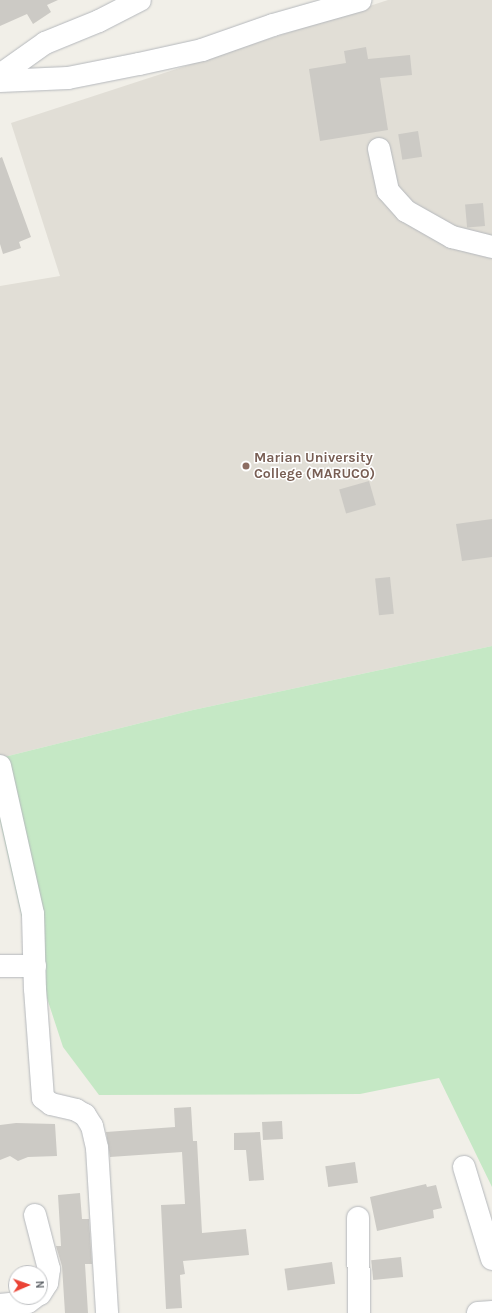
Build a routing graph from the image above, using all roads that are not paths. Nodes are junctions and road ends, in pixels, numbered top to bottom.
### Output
1 (140, 0) edge
2 (362, 0) edge
3 (0, 75) edge
4 (0, 81) edge
5 (380, 149) dead end
6 (492, 247) edge
7 (0, 766) edge
8 (0, 966) edge
9 (35, 966) junction
10 (464, 1167) dead end
11 (35, 1215) dead end
12 (358, 1218) dead end
13 (492, 1259) edge
14 (48, 1265) edge
15 (48, 1265) edge
16 (48, 1276) edge
17 (492, 1312) edge
18 (107, 1313) edge
19 (359, 1313) edge
20 (478, 1313) edge

1 - 3 street
2 - 4 street
5 - 6 street
7 - 9 street
8 - 9 street
9 - 18 street
10 - 13 street
11 - 14 street
12 - 19 street
15 - 16 street
17 - 20 street

